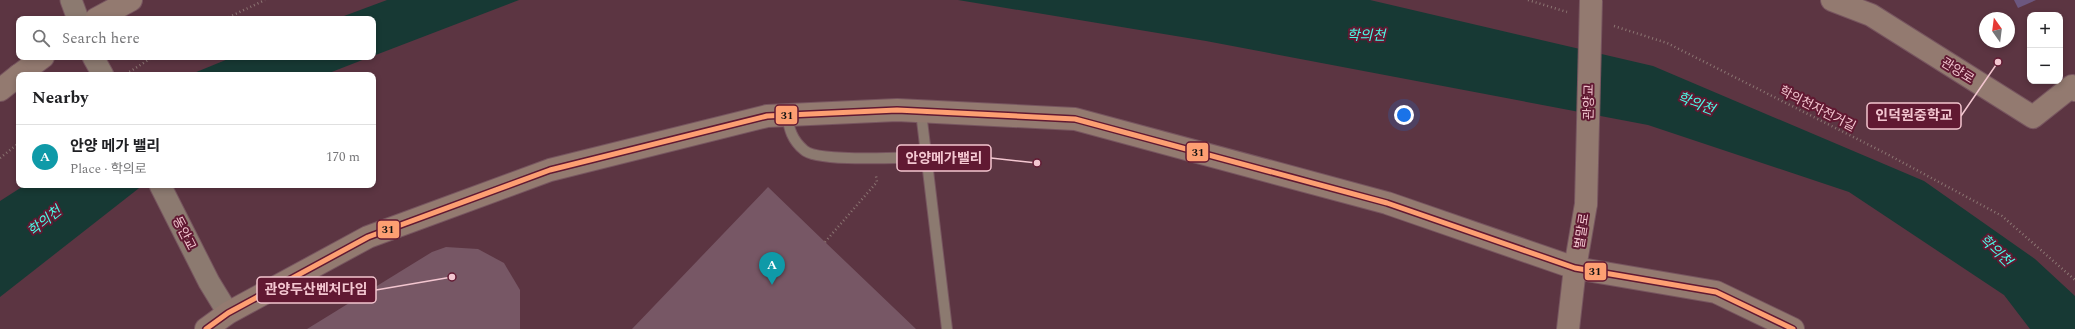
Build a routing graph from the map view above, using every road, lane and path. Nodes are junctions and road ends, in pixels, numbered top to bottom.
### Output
1 (71, 0) edge
2 (131, 0) edge
3 (265, 0) edge
4 (1528, 0) edge
5 (1591, 0) edge
6 (1832, 0) edge
7 (1572, 14) dead end
8 (77, 16) edge
9 (102, 16) edge
10 (231, 16) edge
11 (1608, 25) dead end
12 (39, 60) edge
13 (96, 60) edge
14 (147, 60) edge
15 (23, 72) edge
16 (102, 72) edge
17 (129, 72) edge
18 (16, 77) edge
19 (0, 90) edge
20 (2075, 90) edge
21 (921, 112) junction
22 (787, 115) junction
23 (16, 145) edge
24 (874, 157) junction
25 (927, 157) junction
26 (0, 158) edge
27 (162, 188) edge
28 (1586, 204) joint
29 (825, 242) dead end
30 (1575, 268) junction
31 (2075, 280) edge
32 (228, 313) junction
33 (206, 329) edge
34 (947, 329) edge
35 (1568, 329) edge
36 (1793, 329) edge

1 - 8 street
2 - 9 street
3 - 10 path
4 - 7 path
5 - 28 street, 관양교, bridge
6 - 20 street, 관양로
11 - 31 path, 학의천자전거길
12 - 15 street
13 - 16 street
14 - 17 path
18 - 19 street
21 - 22 street
21 - 25 lane
21 - 30 street
22 - 24 lane
22 - 32 street
23 - 26 path
24 - 25 lane
24 - 29 path
25 - 34 lane
27 - 32 street, 동안교
28 - 30 street, 벌말로
30 - 35 street, 벌말로
30 - 36 street
32 - 33 street

